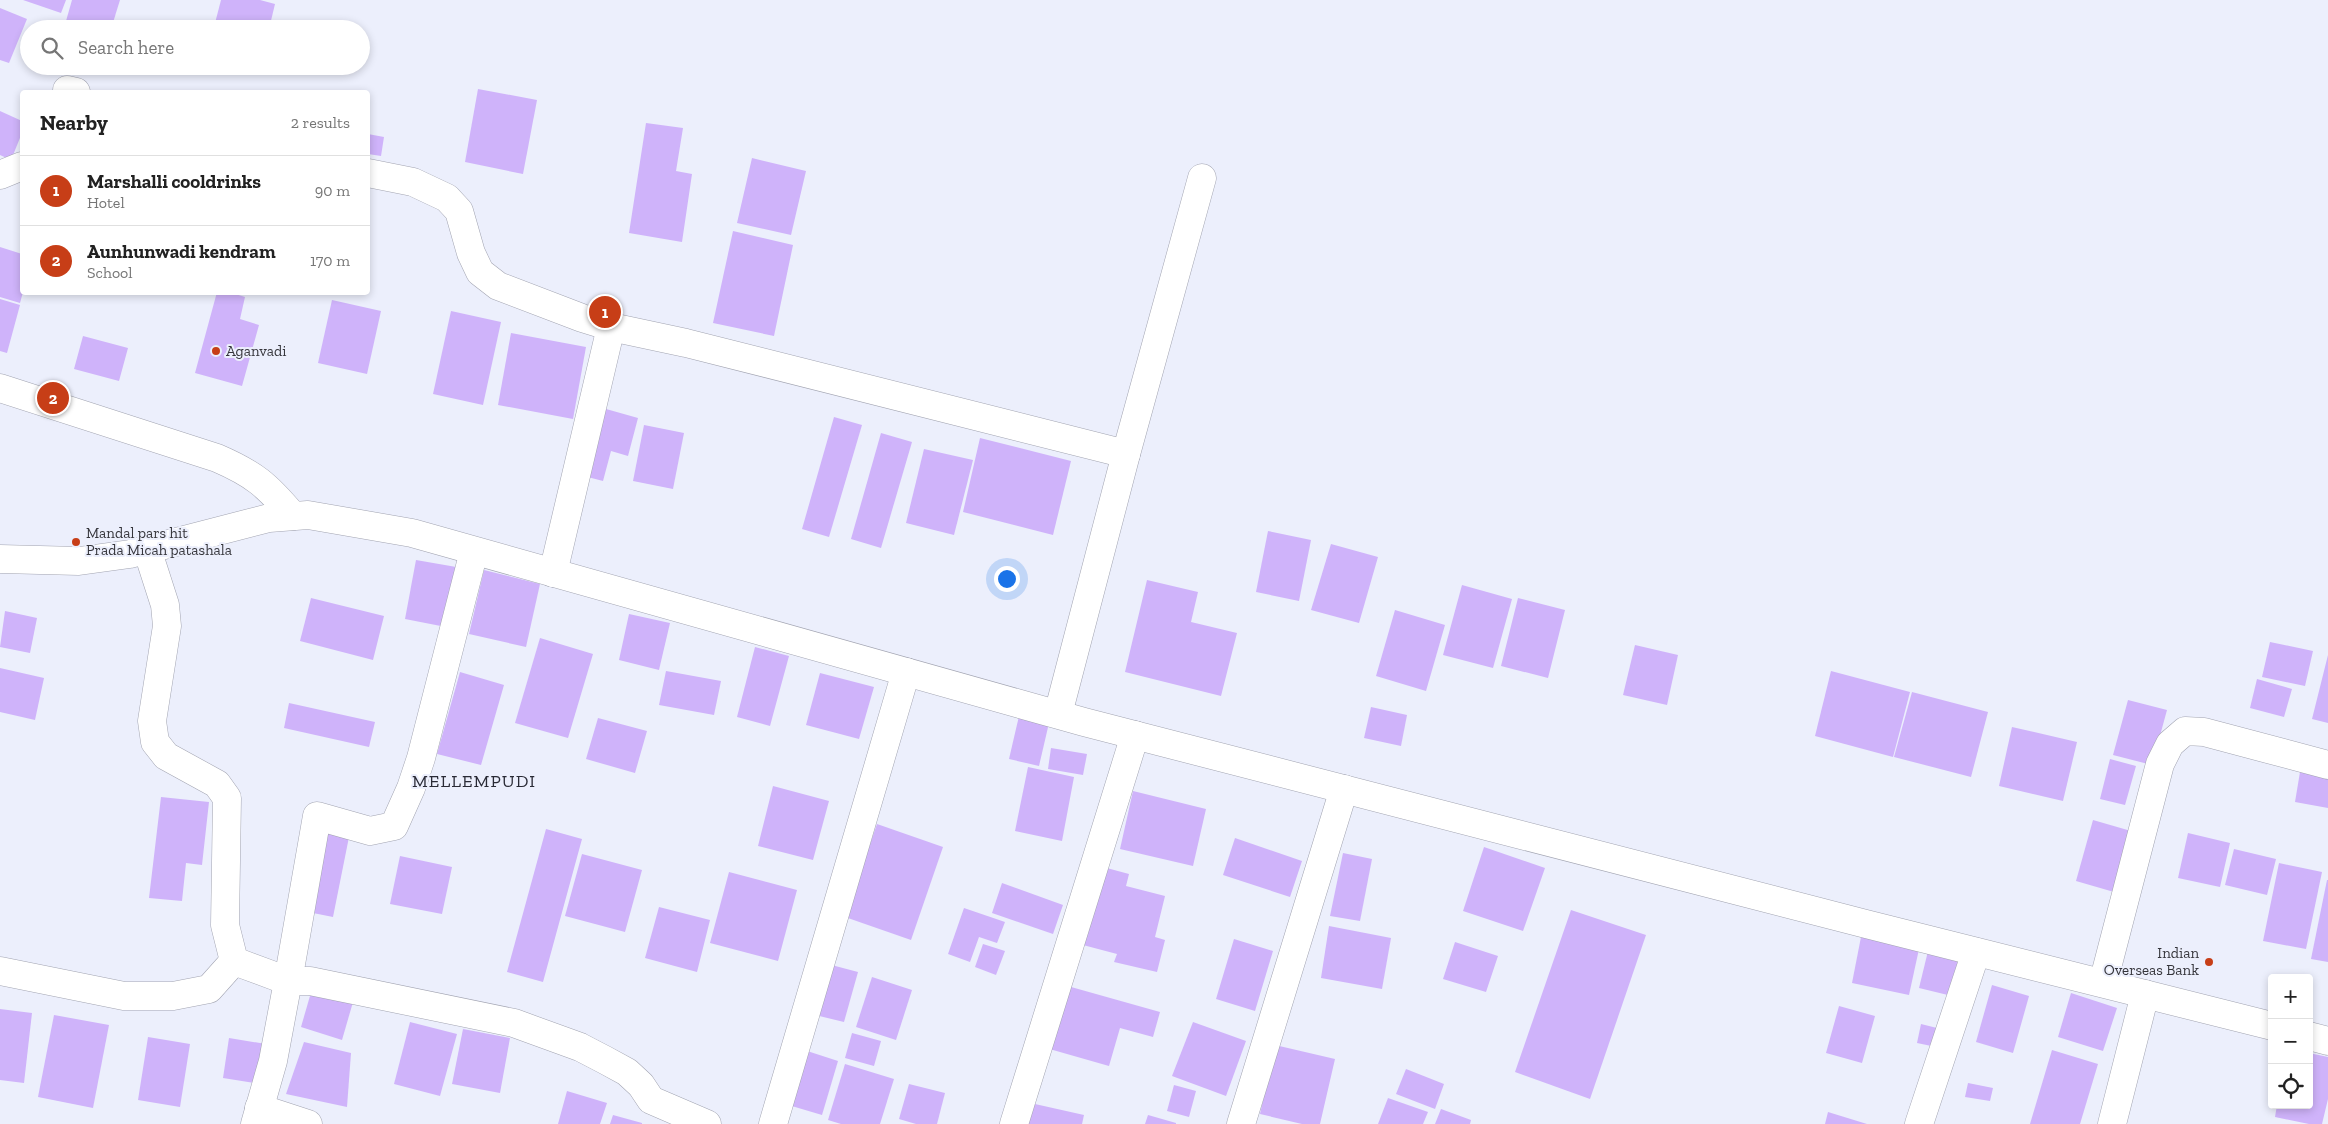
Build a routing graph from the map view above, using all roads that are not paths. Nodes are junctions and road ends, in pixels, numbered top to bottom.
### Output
1 (20, 167) edge
2 (370, 173) edge
3 (0, 175) edge
4 (1202, 178) dead end
5 (611, 327) junction
6 (0, 388) edge
7 (1126, 454) junction
8 (294, 516) junction
9 (148, 549) junction
10 (474, 551) junction
11 (0, 559) edge
12 (553, 573) junction
13 (906, 672) junction
14 (1058, 714) junction
15 (1135, 735) junction
16 (2328, 765) edge
17 (1344, 790) junction
18 (1976, 952) junction
19 (234, 961) junction
20 (0, 971) edge
21 (288, 980) junction
22 (2103, 983) junction
23 (2145, 994) junction
24 (2268, 1025) edge
25 (2313, 1037) edge
26 (2328, 1040) edge
27 (257, 1116) edge
28 (308, 1124) edge
29 (707, 1124) edge
30 (773, 1124) edge
31 (1014, 1124) edge
32 (1241, 1124) edge
33 (1919, 1124) edge
34 (2112, 1124) edge

1 - 3 street
2 - 5 street
4 - 7 street
5 - 7 street
5 - 12 street
6 - 8 street
7 - 14 street
8 - 9 street
8 - 10 street
9 - 11 street
9 - 19 street
10 - 12 street
10 - 21 street
12 - 13 street
13 - 14 street
13 - 30 street
14 - 15 street
15 - 17 street
15 - 31 street
16 - 22 street
17 - 18 street
17 - 32 street
18 - 22 street
18 - 33 street
19 - 20 street
19 - 21 street
21 - 27 street
21 - 29 street
22 - 23 street
23 - 24 street
23 - 34 street
25 - 26 street
27 - 28 street

